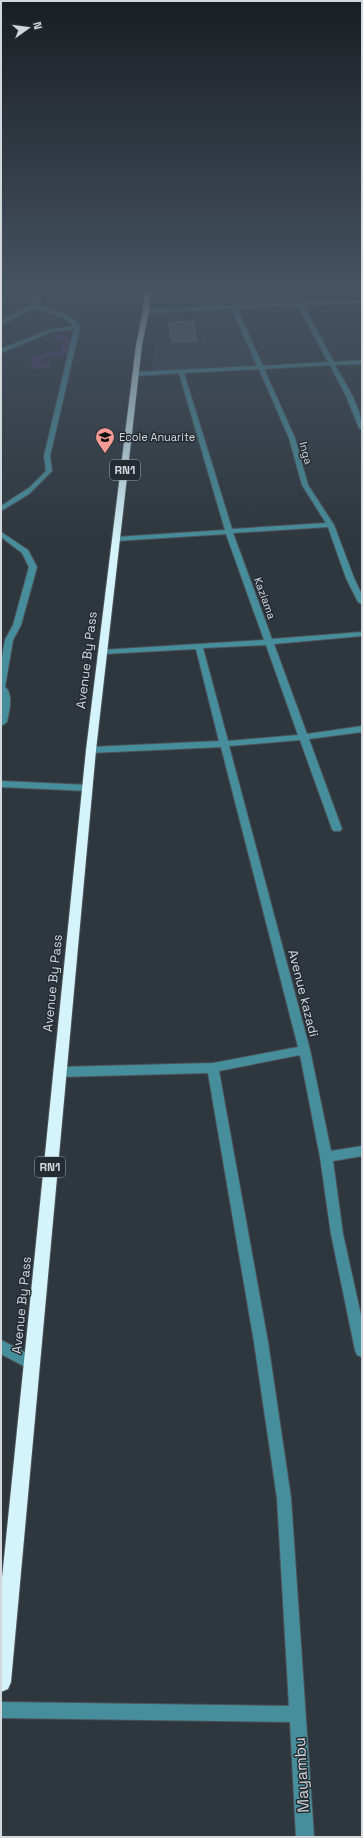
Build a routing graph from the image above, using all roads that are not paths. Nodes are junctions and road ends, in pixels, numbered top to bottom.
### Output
1 (136, 374) edge
2 (65, 375) edge
3 (182, 375) edge
4 (265, 375) edge
5 (337, 375) edge
6 (362, 428) edge
7 (1, 509) edge
8 (331, 525) junction
9 (229, 532) junction
10 (1, 534) edge
11 (116, 539) junction
12 (362, 602) edge
13 (362, 634) edge
14 (5, 640) edge
15 (269, 642) junction
16 (199, 646) junction
17 (104, 652) junction
18 (1, 688) edge
19 (3, 722) dead end
20 (362, 729) edge
21 (305, 738) junction
22 (226, 744) junction
23 (91, 750) junction
24 (1, 784) edge
25 (88, 788) junction
26 (337, 829) dead end
27 (304, 1050) junction
28 (213, 1068) junction
29 (59, 1072) junction
30 (362, 1151) edge
31 (326, 1157) junction
32 (1, 1346) edge
33 (362, 1350) edge
34 (31, 1363) junction
35 (1, 1682) edge
36 (1, 1710) edge
37 (298, 1714) junction
38 (305, 1837) edge

1 - 11 highway, Avenue By Pass / RN1
2 - 7 street
3 - 9 street, Kaziama
4 - 8 street, Inga
5 - 6 street
8 - 9 street
8 - 12 street, Inga
9 - 11 street
9 - 15 street, Kaziama
10 - 14 street
11 - 17 highway, Avenue By Pass / RN1
13 - 15 street
14 - 18 street
15 - 16 street
15 - 21 street, Kaziama
16 - 17 street
16 - 22 street, Avenue kazadi
17 - 23 highway, Avenue By Pass / RN1
18 - 19 street
20 - 21 street
21 - 22 street
21 - 26 street, Kaziama
22 - 23 street
22 - 27 street, Avenue kazadi
23 - 25 highway, Avenue By Pass / RN1
24 - 25 street
25 - 29 highway, Avenue By Pass / RN1
27 - 28 street
27 - 31 street, Avenue kazadi
28 - 29 street
28 - 37 street, Mayambu
29 - 34 highway, Avenue By Pass / RN1
30 - 31 street
31 - 33 street, Avenue kazadi
32 - 34 street
34 - 35 highway, Avenue By Pass / RN1
36 - 37 street
37 - 38 street, Mayambu

